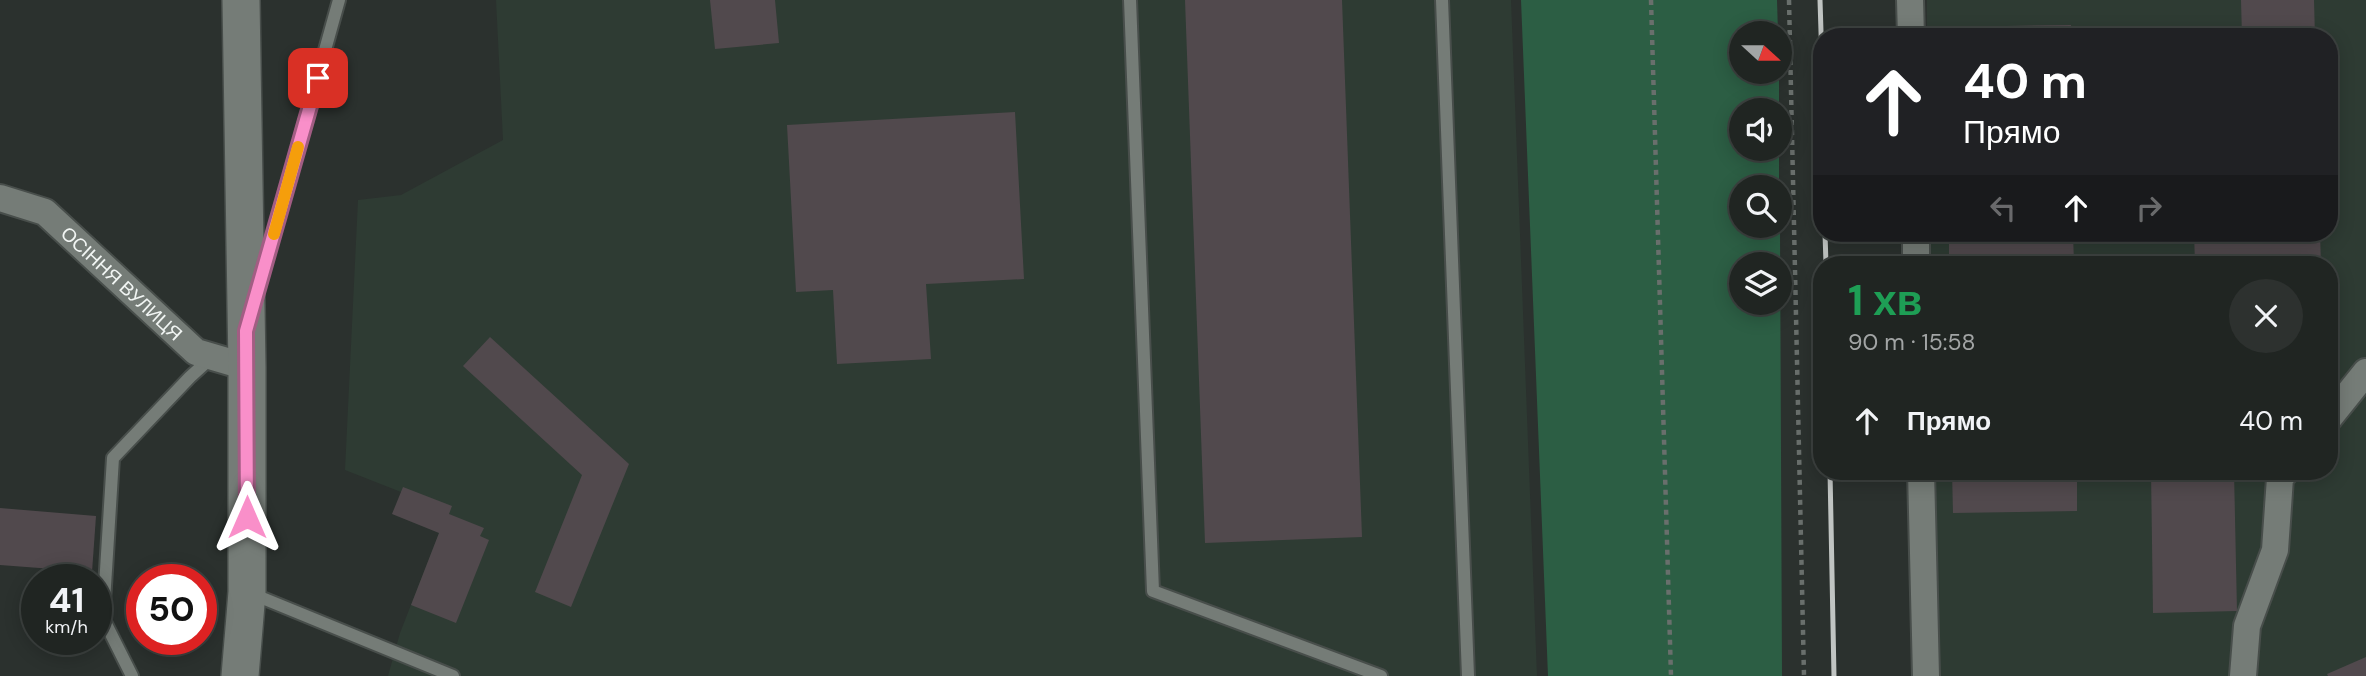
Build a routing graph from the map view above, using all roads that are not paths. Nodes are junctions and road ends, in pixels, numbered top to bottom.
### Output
1 (240, 0) edge
2 (339, 0) edge
3 (1130, 0) edge
4 (1442, 0) edge
5 (1910, 0) edge
6 (1911, 28) edge
7 (0, 198) edge
8 (246, 331) junction
9 (213, 356) junction
10 (247, 367) junction
11 (2366, 372) edge
12 (2338, 407) edge
13 (1921, 480) edge
14 (2280, 480) edge
15 (247, 592) junction
16 (132, 676) edge
17 (240, 676) edge
18 (453, 676) edge
19 (1381, 676) edge
20 (1468, 676) edge
21 (1926, 676) edge
22 (2243, 676) edge

1 - 8 main road
2 - 8 lane
3 - 19 lane
4 - 20 lane
5 - 6 street
7 - 9 street, ОСІННЯ ВУЛИЦЯ
8 - 10 main road
9 - 10 street, ОСІННЯ ВУЛИЦЯ
9 - 16 lane
10 - 15 main road
11 - 12 street
13 - 21 street
14 - 22 street
15 - 17 main road
15 - 18 lane

